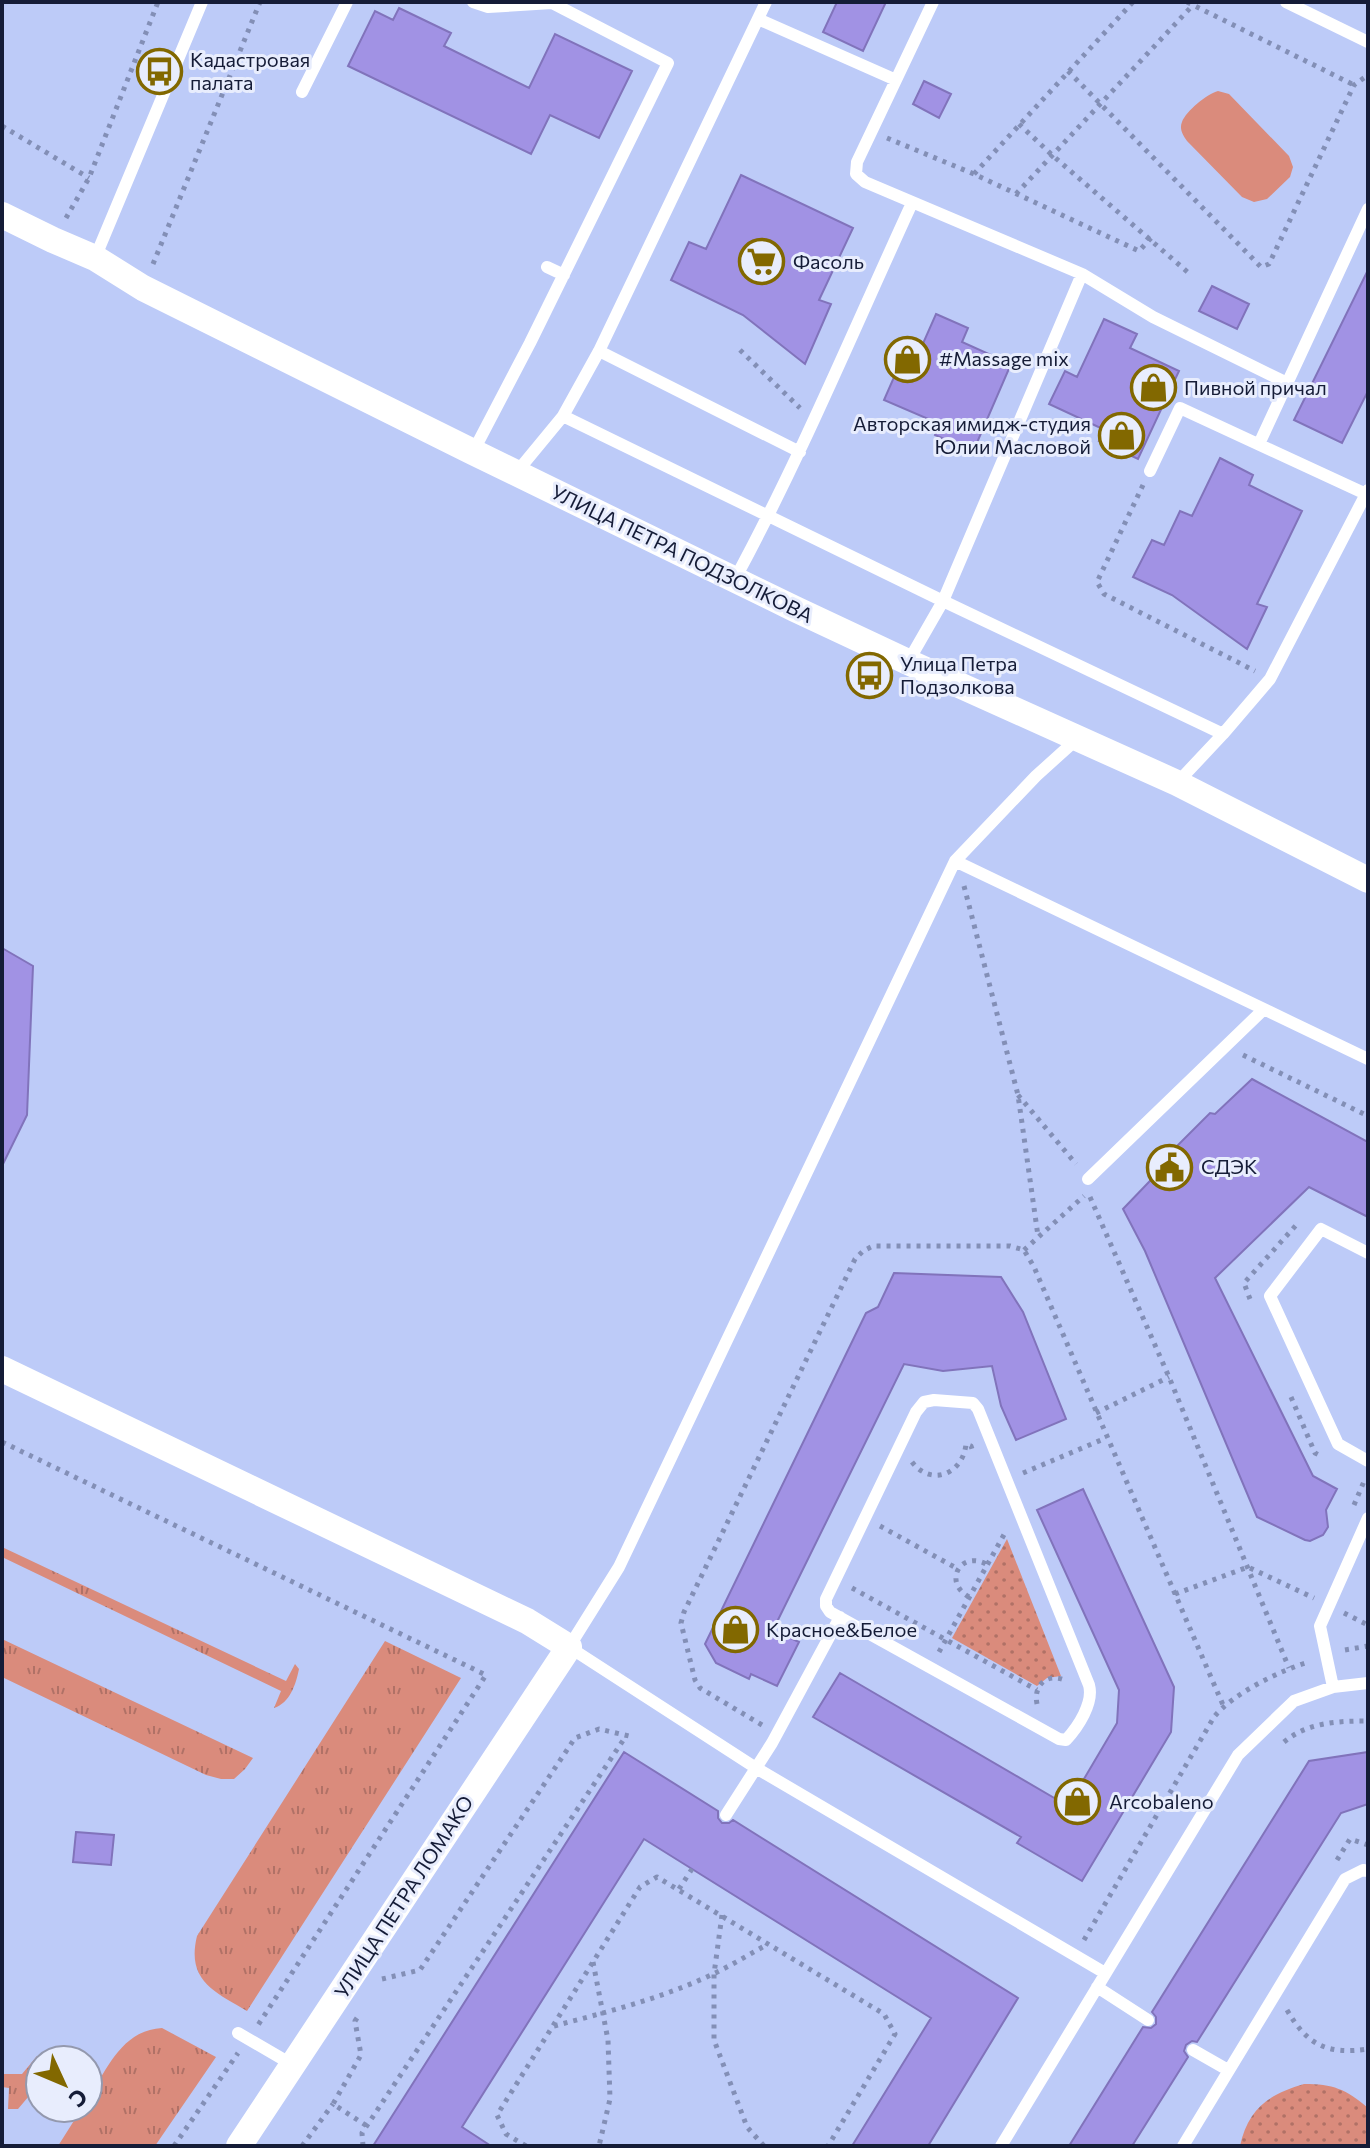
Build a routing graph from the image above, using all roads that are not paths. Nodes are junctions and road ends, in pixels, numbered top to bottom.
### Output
1 (202, 2) edge
2 (347, 2) edge
3 (473, 2) edge
4 (766, 2) edge
5 (933, 2) edge
6 (1286, 2) edge
7 (758, 19) junction
8 (1368, 42) edge
9 (896, 80) junction
10 (302, 92) dead end
11 (912, 203) junction
12 (1368, 209) edge
13 (2, 215) edge
14 (95, 258) junction
15 (547, 267) dead end
16 (1082, 274) junction
17 (564, 275) junction
18 (599, 351) junction
19 (1287, 383) junction
20 (563, 416) junction
21 (1259, 444) junction
22 (473, 452) junction
23 (800, 452) junction
24 (1150, 471) road end
25 (516, 473) junction
26 (1367, 492) edge
27 (769, 517) junction
28 (735, 579) junction
29 (943, 601) junction
30 (908, 662) junction
31 (1223, 734) junction
32 (1078, 738) junction
33 (1177, 783) junction
34 (956, 862) junction
35 (1368, 880) edge
36 (1263, 1010) junction
37 (1368, 1059) edge
38 (1088, 1179) road end
39 (1368, 1253) edge
40 (2, 1369) edge
41 (1368, 1461) edge
42 (1368, 1518) edge
43 (840, 1617) junction
44 (569, 1647) junction
45 (1368, 1683) edge
46 (1333, 1687) junction
47 (756, 1768) junction
48 (726, 1815) dead end
49 (1368, 1871) edge
50 (1105, 1973) junction
51 (1097, 1987) junction
52 (1148, 2020) dead end
53 (244, 2036) road end
54 (1193, 2050) dead end
55 (293, 2065) junction
56 (1228, 2070) junction
57 (239, 2146) edge
58 (1001, 2146) edge
59 (1183, 2146) edge

1 - 14 lane
2 - 10 lane
3 - 17 lane
4 - 7 lane
5 - 9 lane
6 - 8 lane
7 - 9 lane
7 - 18 lane
9 - 11 lane
11 - 16 lane
11 - 23 lane
12 - 19 lane
13 - 14 street, УЛИЦА ПЕТРА ПОДЗОЛКОВА
14 - 22 street, УЛИЦА ПЕТРА ПОДЗОЛКОВА
15 - 17 lane
16 - 19 lane
16 - 29 lane
17 - 22 lane
18 - 20 lane
18 - 23 lane
19 - 21 lane
20 - 25 lane
20 - 27 lane
21 - 24 lane
21 - 26 lane
22 - 25 street, УЛИЦА ПЕТРА ПОДЗОЛКОВА
23 - 27 lane
25 - 28 street, УЛИЦА ПЕТРА ПОДЗОЛКОВА
26 - 31 lane
27 - 28 lane
27 - 29 lane
28 - 30 street, УЛИЦА ПЕТРА ПОДЗОЛКОВА
29 - 30 lane
29 - 31 lane
30 - 32 street, УЛИЦА ПЕТРА ПОДЗОЛКОВА
31 - 33 lane
32 - 33 street, УЛИЦА ПЕТРА ПОДЗОЛКОВА
32 - 34 lane
33 - 35 street, УЛИЦА ПЕТРА ПОДЗОЛКОВА
34 - 36 lane
34 - 44 lane
36 - 37 lane
36 - 38 lane
39 - 41 lane
40 - 44 street
42 - 46 lane
43 - 43 lane
43 - 47 lane
44 - 47 lane
44 - 55 street, УЛИЦА ПЕТРА ЛОМАКО
45 - 46 lane
46 - 50 lane
47 - 48 lane
47 - 50 lane
49 - 56 lane
50 - 51 lane
51 - 52 lane
51 - 58 lane
53 - 55 lane
54 - 56 lane
55 - 57 street, УЛИЦА ПЕТРА ЛОМАКО
56 - 59 lane

